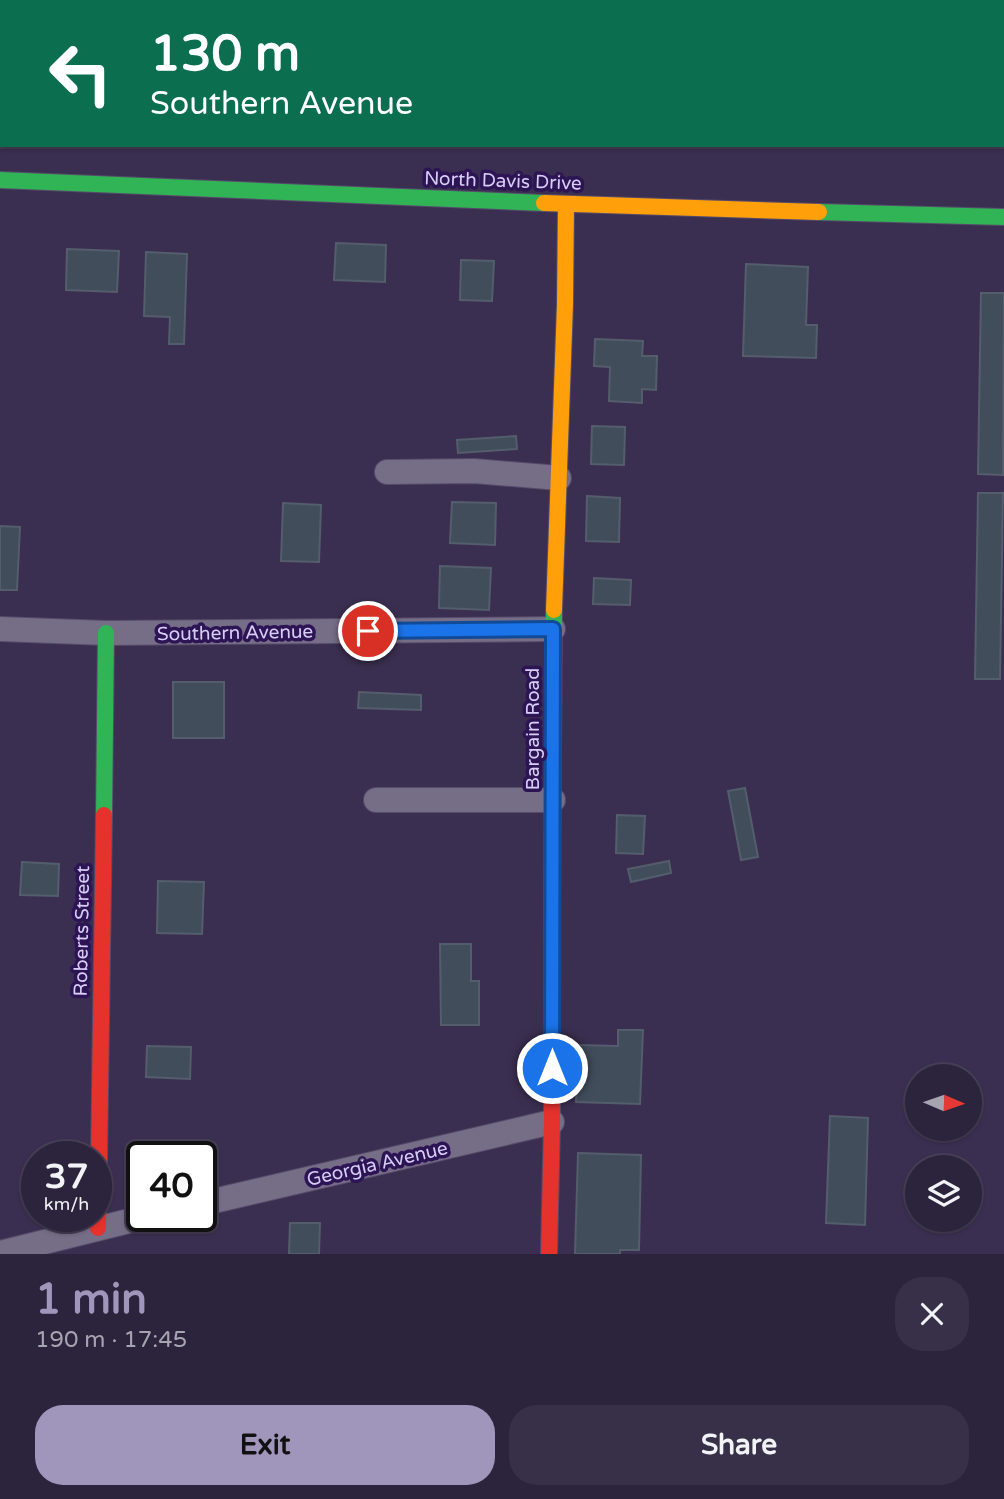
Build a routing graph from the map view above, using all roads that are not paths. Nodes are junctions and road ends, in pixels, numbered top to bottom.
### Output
1 (0, 180) edge
2 (566, 204) junction
3 (1004, 217) edge
4 (387, 472) dead end
5 (559, 478) junction
6 (0, 629) edge
7 (553, 629) junction
8 (106, 634) junction
9 (376, 800) dead end
10 (553, 800) junction
11 (552, 1122) junction
12 (99, 1141) edge
13 (217, 1200) edge
14 (82, 1232) edge
15 (0, 1253) edge
16 (549, 1254) edge

1 - 2 street, North Davis Drive
2 - 3 street, North Davis Drive
2 - 5 street, Bargain Road
4 - 5 street
5 - 7 street, Bargain Road
6 - 8 street, Southern Avenue
7 - 8 street, Southern Avenue
7 - 10 street, Bargain Road
8 - 12 street, Roberts Street
9 - 10 street
10 - 11 street, Bargain Road
11 - 13 street, Georgia Avenue
11 - 16 street, Bargain Road
14 - 15 street

